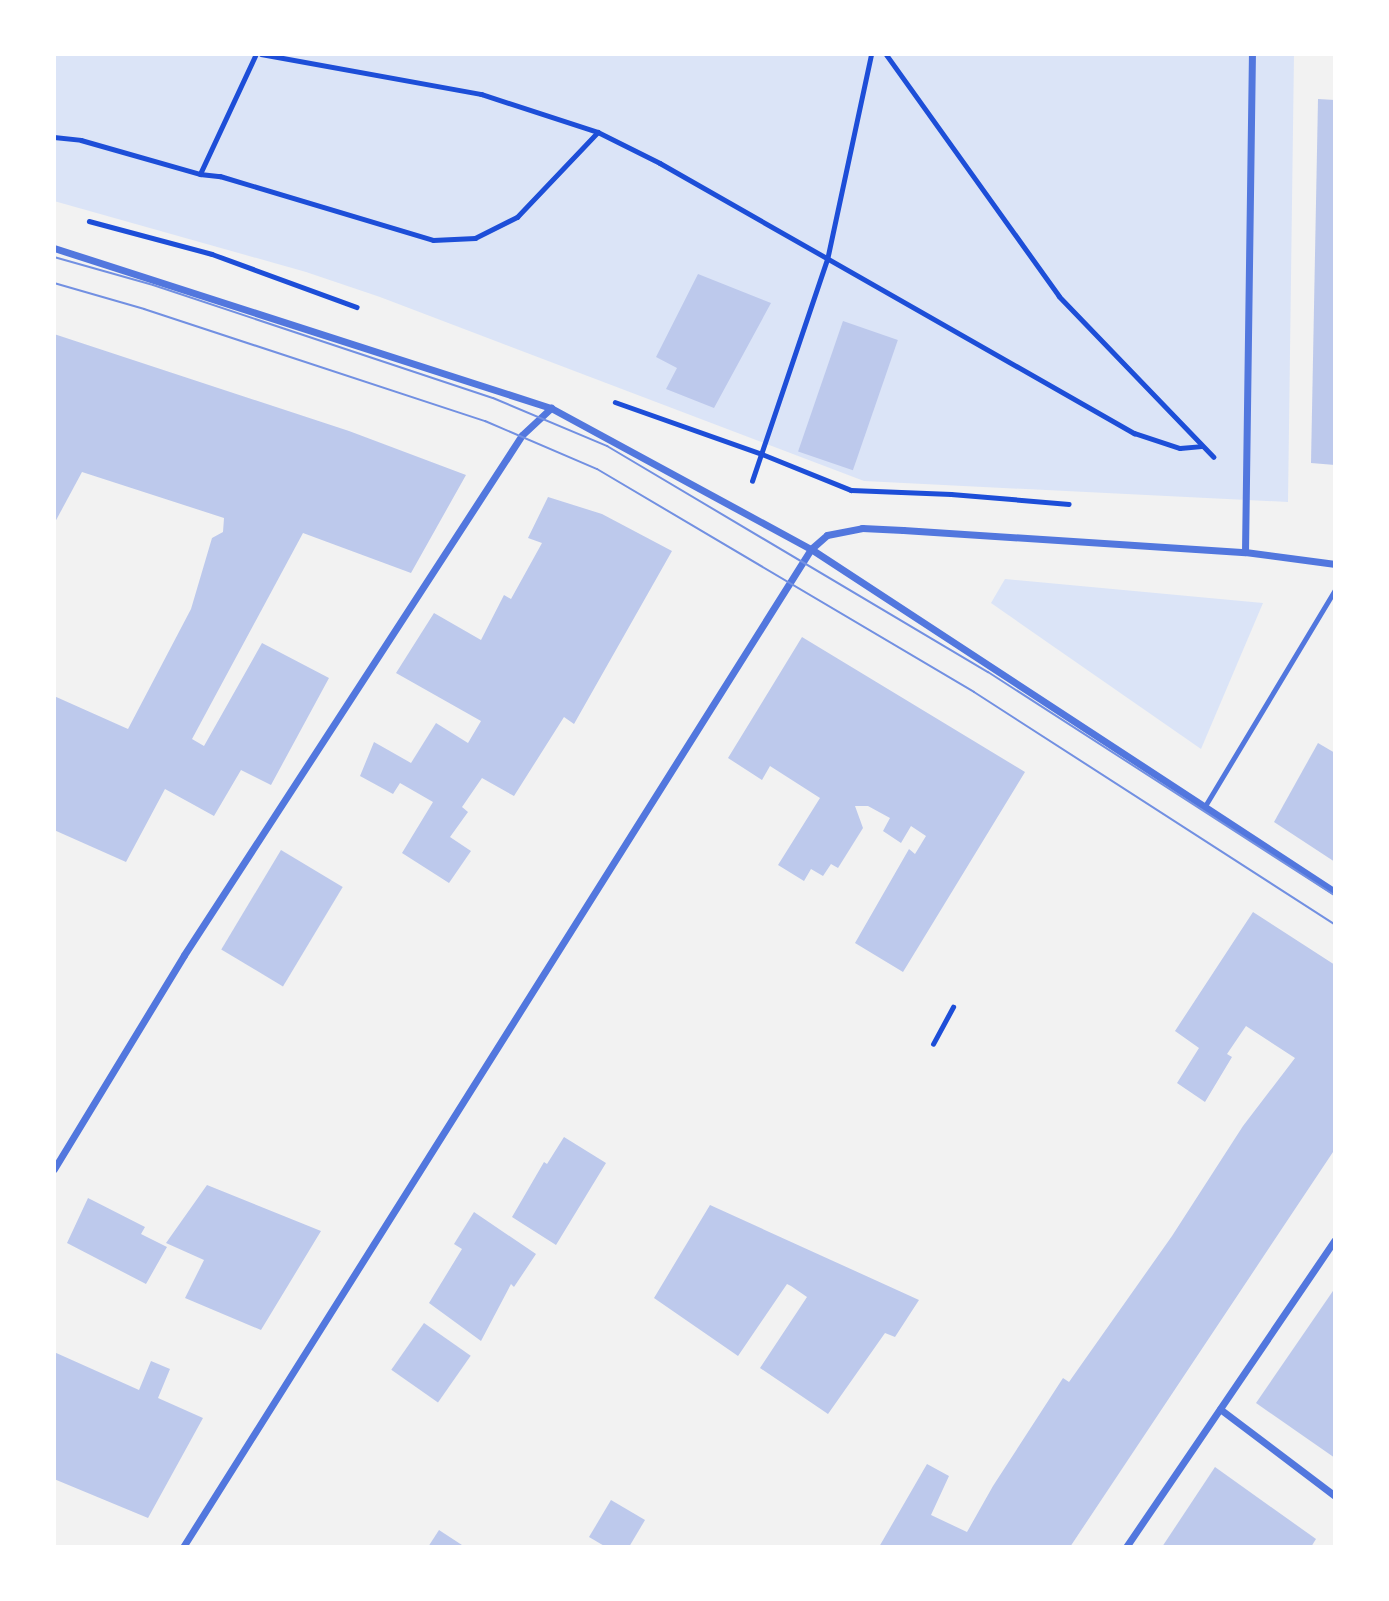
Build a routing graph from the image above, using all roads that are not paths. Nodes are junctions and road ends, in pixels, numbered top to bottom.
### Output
1 (1252, 54) edge
2 (54, 248) edge
3 (551, 408) junction
4 (811, 549) junction
5 (1245, 552) junction
6 (1335, 564) edge
7 (1335, 590) edge
8 (1205, 806) junction
9 (1335, 892) edge
10 (54, 1169) edge
11 (1335, 1240) edge
12 (1220, 1409) junction
13 (1335, 1496) edge
14 (183, 1547) edge
15 (1126, 1547) edge

1 - 5 street
2 - 3 street
3 - 4 street
3 - 10 street
4 - 5 street
4 - 8 street
4 - 14 street
5 - 6 street
7 - 8 lane
8 - 9 street
11 - 12 street
12 - 13 street
12 - 15 street

